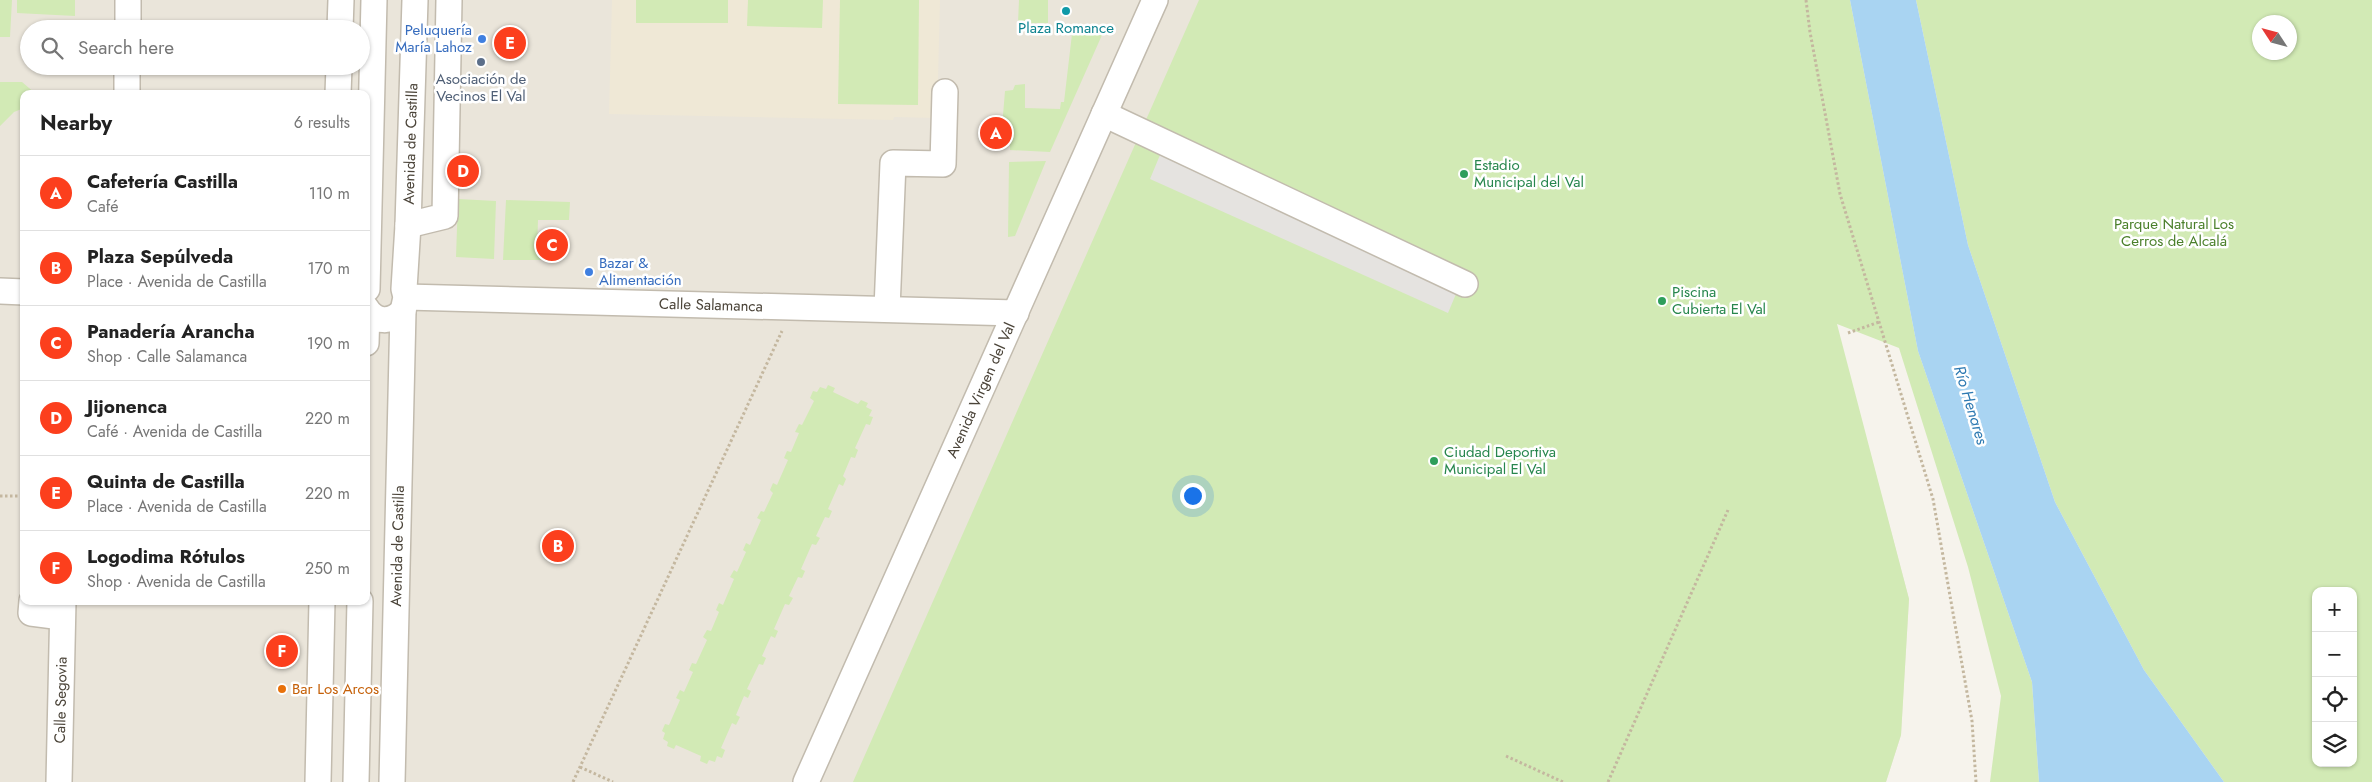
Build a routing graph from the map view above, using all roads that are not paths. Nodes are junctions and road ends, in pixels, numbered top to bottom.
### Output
1 (341, 0) edge
2 (374, 0) edge
3 (415, 0) edge
4 (449, 0) edge
5 (1154, 0) edge
6 (128, 1) edge
7 (128, 20) edge
8 (340, 20) edge
9 (127, 75) edge
10 (339, 75) edge
11 (127, 90) edge
12 (338, 90) edge
13 (945, 92) dead end
14 (1104, 114) junction
15 (370, 126) edge
16 (408, 225) junction
17 (1465, 284) dead end
18 (370, 290) edge
19 (0, 291) edge
20 (20, 292) edge
21 (405, 299) junction
22 (887, 309) junction
23 (370, 312) edge
24 (1016, 313) junction
25 (32, 605) edge
26 (322, 605) edge
27 (360, 605) edge
28 (63, 609) edge
29 (58, 782) edge
30 (318, 782) edge
31 (356, 782) edge
32 (392, 782) edge
33 (806, 782) edge

1 - 8 street
2 - 15 street
3 - 16 street, Avenida de Castilla
4 - 16 street
5 - 14 street, Avenida Virgen del Val
6 - 7 street
9 - 11 street
10 - 12 street
13 - 22 street
14 - 17 street
14 - 24 street, Avenida Virgen del Val
16 - 21 street, Avenida de Castilla
18 - 21 street
19 - 20 street
21 - 22 street, Calle Salamanca
21 - 23 street
21 - 32 street, Avenida de Castilla
22 - 24 street, Calle Salamanca
24 - 33 street, Avenida Virgen del Val
25 - 28 street, Calle Segovia
26 - 30 street
27 - 31 street
28 - 29 street, Calle Segovia

